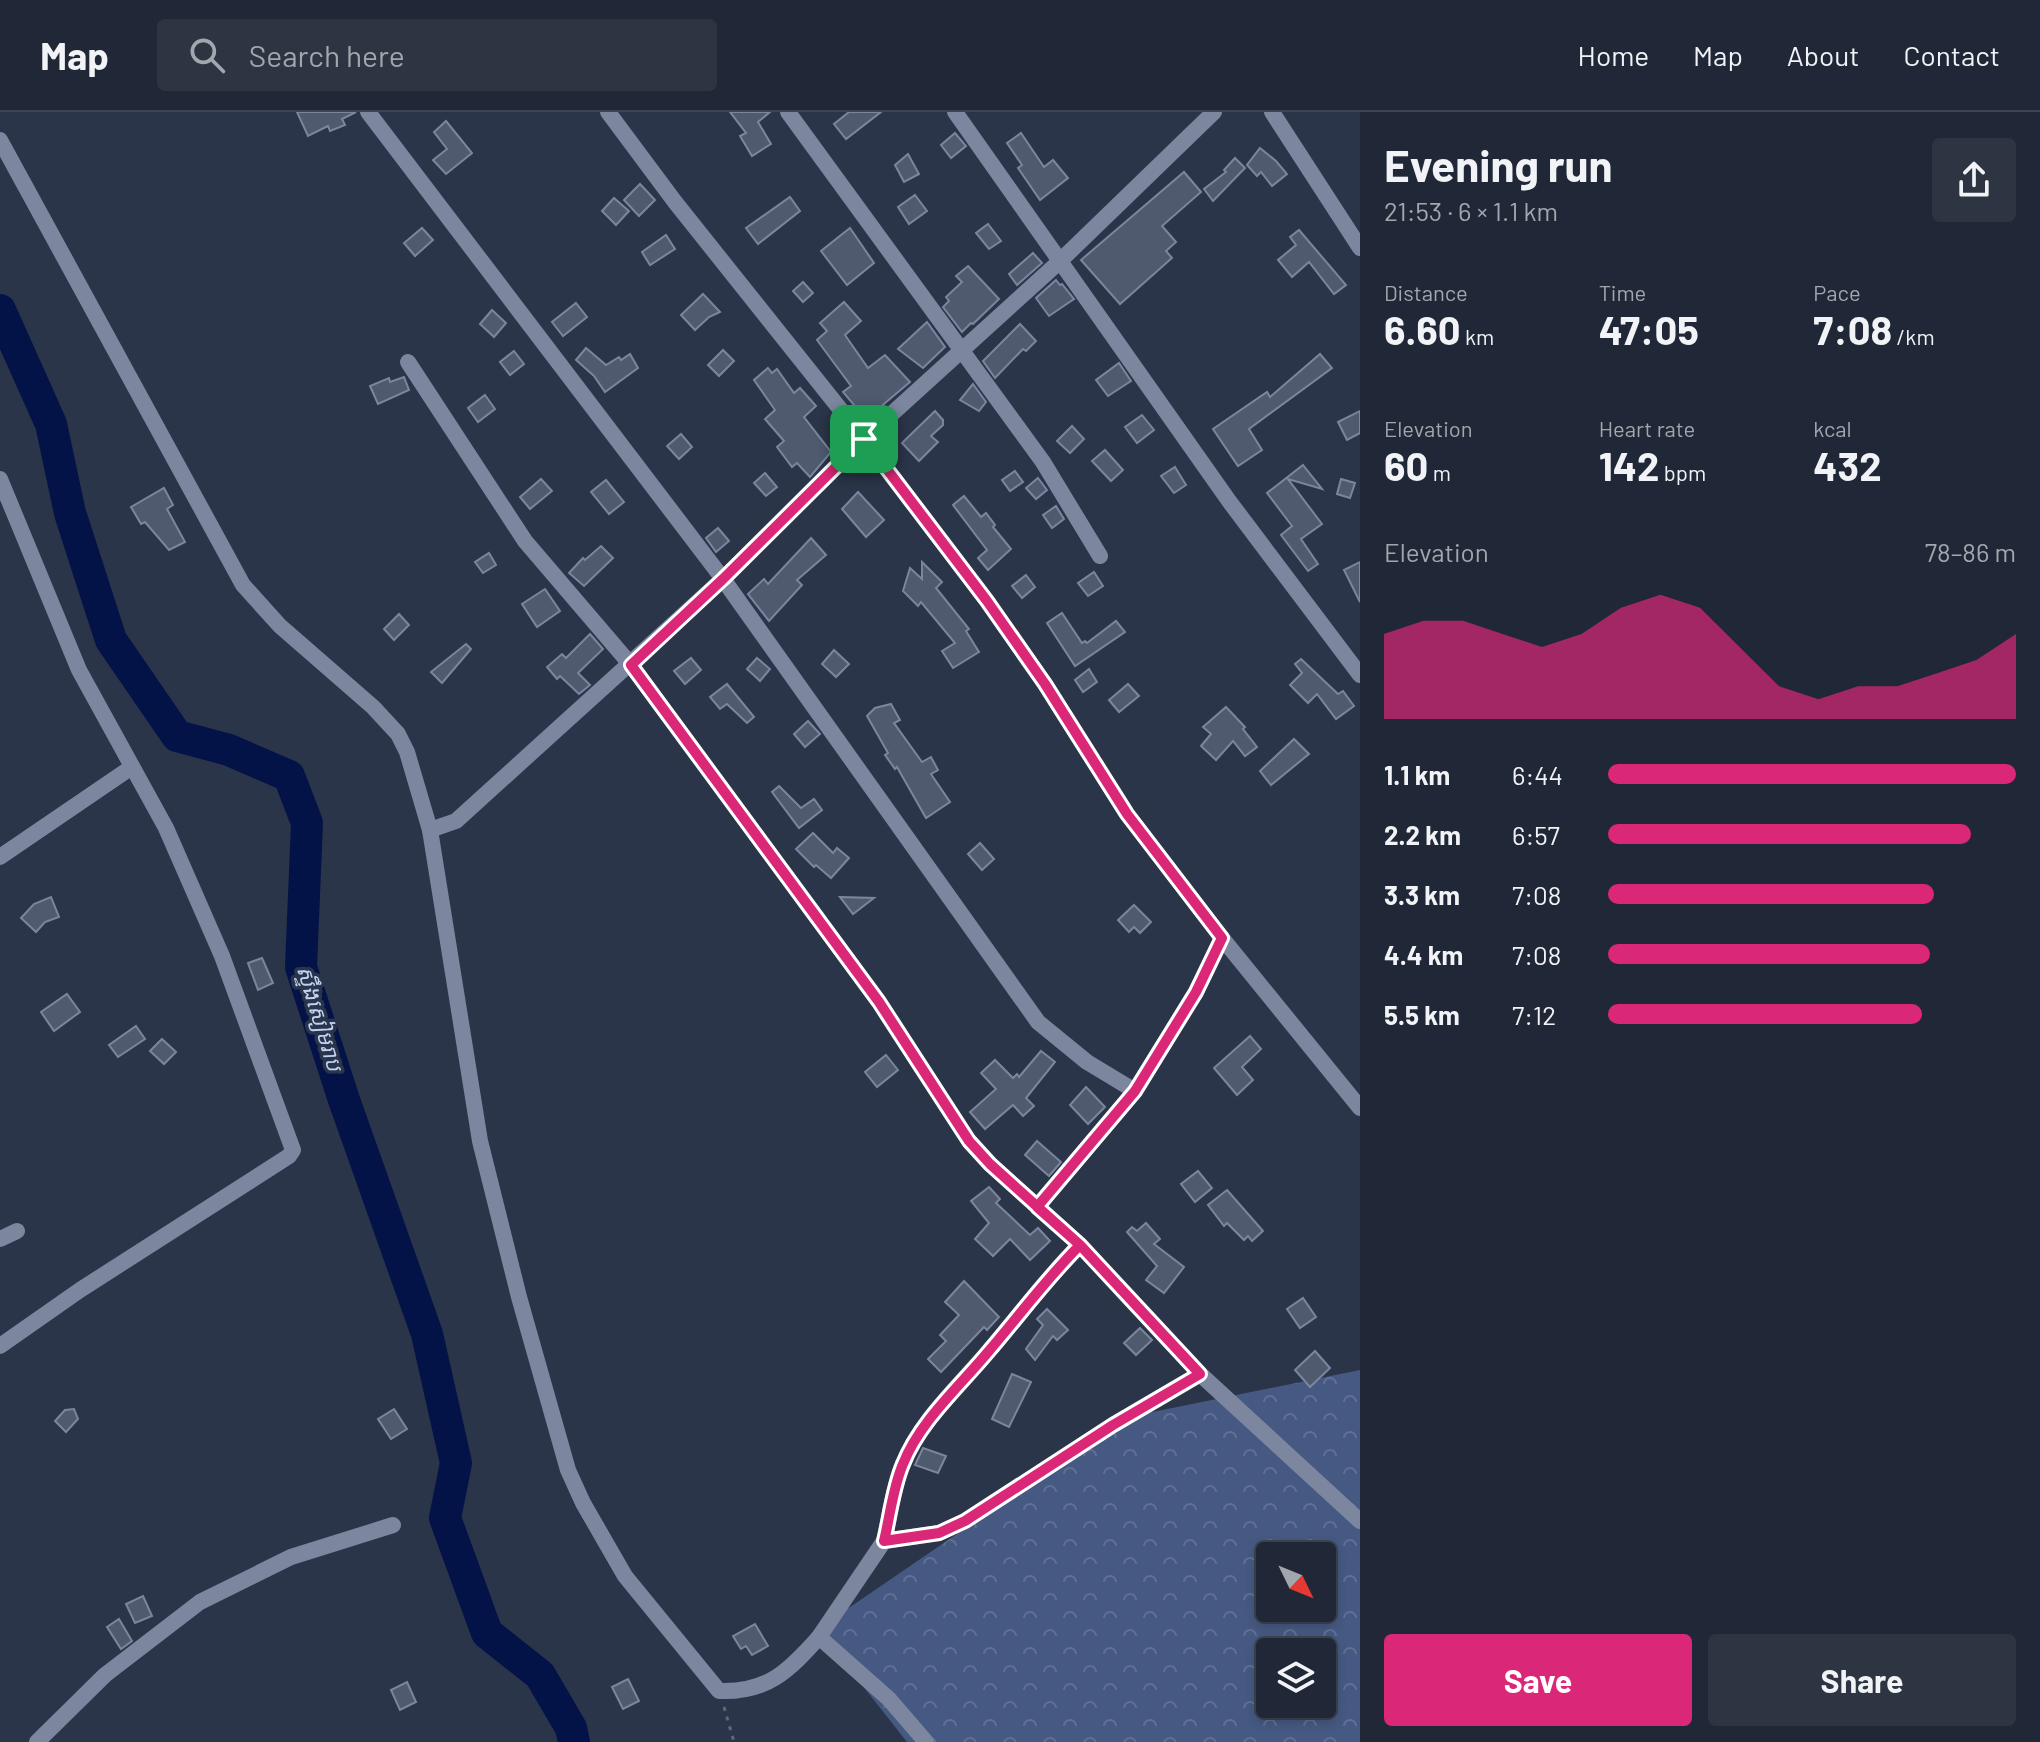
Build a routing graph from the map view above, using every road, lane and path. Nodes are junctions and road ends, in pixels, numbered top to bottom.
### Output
1 (368, 112) edge
2 (608, 112) edge
3 (788, 112) edge
4 (955, 112) edge
5 (1214, 112) edge
6 (1272, 112) edge
7 (2, 147) edge
8 (1360, 248) edge
9 (1059, 262) junction
10 (961, 351) junction
11 (408, 362) dead end
12 (864, 439) junction
13 (0, 479) edge
14 (15, 517) junction
15 (0, 526) edge
16 (1100, 556) dead end
17 (723, 579) junction
18 (631, 665) junction
19 (1360, 675) edge
20 (132, 767) junction
21 (430, 830) junction
22 (0, 857) edge
23 (1222, 938) junction
24 (1135, 1091) junction
25 (1360, 1108) edge
26 (1037, 1207) junction
27 (17, 1231) dead end
28 (0, 1239) edge
29 (1080, 1245) junction
30 (1, 1343) edge
31 (1200, 1374) junction
32 (1360, 1521) edge
33 (393, 1525) dead end
34 (884, 1541) junction
35 (819, 1637) junction
36 (719, 1691) junction
37 (37, 1742) edge
38 (734, 1742) edge
39 (926, 1742) edge

1 - 17 street
2 - 12 street
3 - 10 street
4 - 9 street
5 - 9 street
6 - 8 street
7 - 21 street
9 - 10 street
9 - 19 street
10 - 12 street
10 - 16 street
11 - 18 street
12 - 17 street
12 - 23 street
13 - 14 street
14 - 15 street
14 - 20 street
17 - 18 street
17 - 24 street
18 - 21 street
18 - 26 street
20 - 22 street
20 - 30 street
21 - 36 street
23 - 24 street
23 - 25 street
24 - 26 street
26 - 29 street
27 - 28 street
29 - 31 street
29 - 34 street
31 - 32 street
31 - 34 street
33 - 37 street
34 - 35 street
35 - 36 street
35 - 39 street
36 - 38 path

